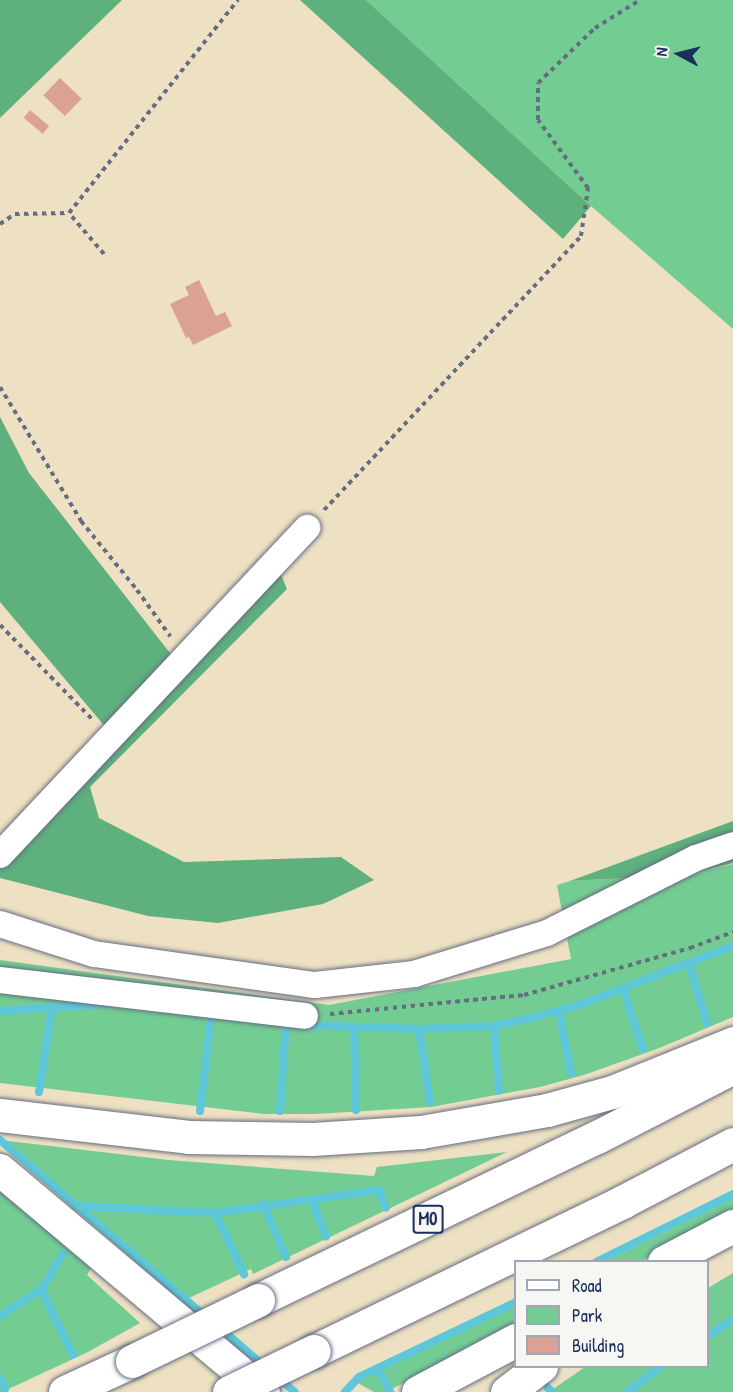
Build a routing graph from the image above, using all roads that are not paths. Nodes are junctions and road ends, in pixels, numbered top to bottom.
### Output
1 (307, 528) road end
2 (733, 845) edge
3 (0, 855) edge
4 (0, 924) edge
5 (0, 980) edge
6 (305, 1016) road end
7 (733, 1043) edge
8 (733, 1067) edge
9 (0, 1115) edge
10 (733, 1144) edge
11 (0, 1170) edge
12 (733, 1226) edge
13 (733, 1243) edge
14 (668, 1260) edge
15 (706, 1260) edge
16 (514, 1341) edge
17 (538, 1368) edge
18 (65, 1392) edge
19 (229, 1392) edge
20 (264, 1392) edge
21 (418, 1392) edge
22 (507, 1392) edge

1 - 3 street
2 - 4 street
5 - 6 street
7 - 9 highway
8 - 18 highway, M0, bridge
10 - 19 highway, bridge
11 - 20 main road
12 - 14 highway
13 - 15 highway
16 - 21 highway
17 - 22 highway

